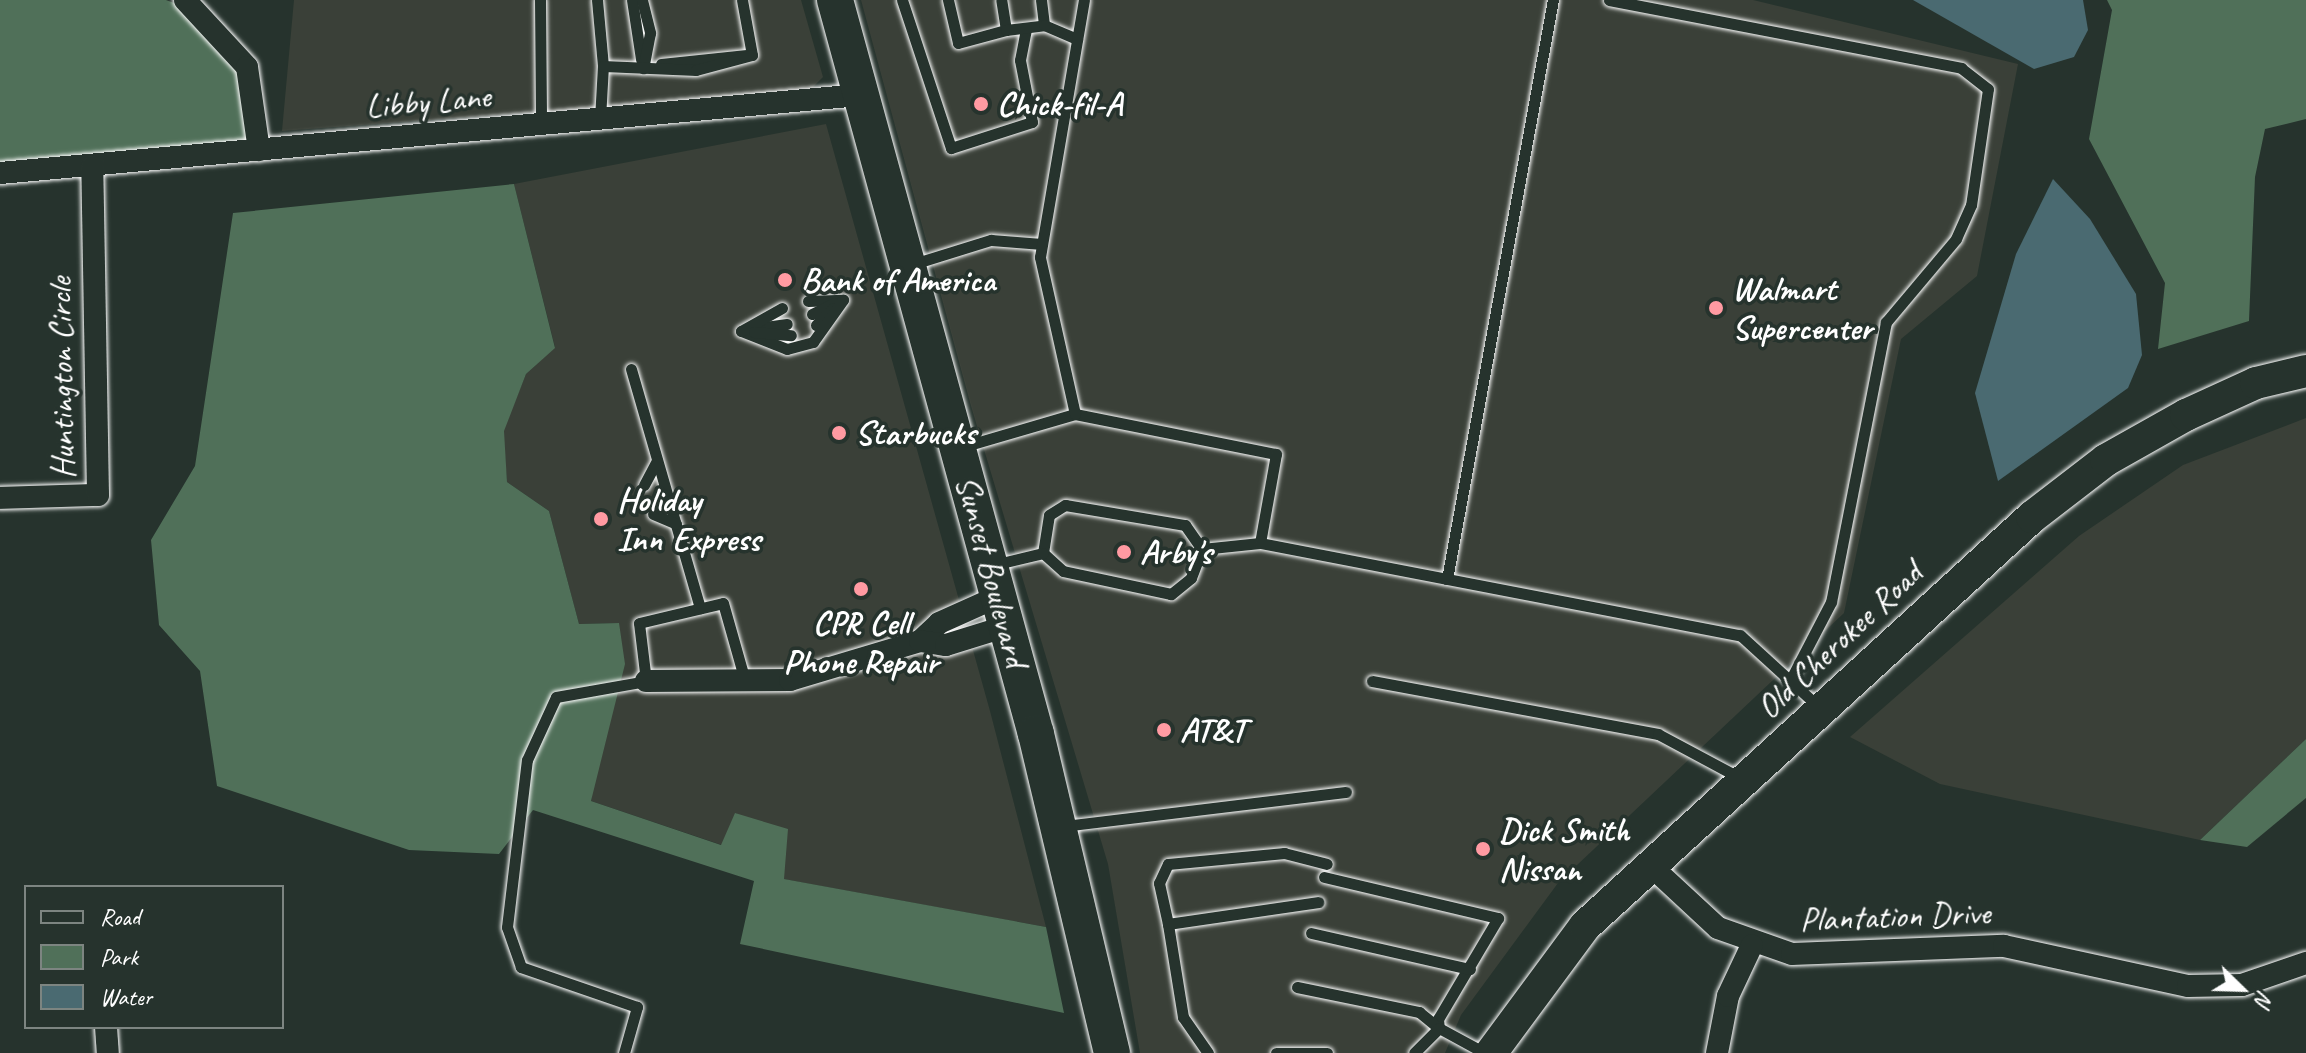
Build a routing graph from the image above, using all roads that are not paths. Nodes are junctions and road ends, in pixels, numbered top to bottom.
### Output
1 (185, 0) edge
2 (540, 0) edge
3 (597, 0) edge
4 (632, 0) edge
5 (642, 0) edge
6 (742, 0) edge
7 (835, 0) edge
8 (902, 0) edge
9 (948, 0) edge
10 (1001, 0) edge
11 (1041, 0) edge
12 (1084, 0) edge
13 (1553, 0) edge
14 (1609, 0) edge
15 (1044, 25) junction
16 (1026, 29) junction
17 (1006, 30) junction
18 (1077, 39) junction
19 (603, 66) junction
20 (643, 68) junction
21 (861, 95) junction
22 (600, 119) junction
23 (541, 125) junction
24 (259, 150) junction
25 (92, 166) junction
26 (0, 173) edge
27 (1042, 244) junction
28 (908, 266) junction
29 (812, 312) dead end
30 (741, 331) junction
31 (631, 369) dead end
32 (2306, 371) edge
33 (1075, 414) junction
34 (958, 448) junction
35 (657, 461) junction
36 (644, 485) dead end
37 (0, 498) edge
38 (653, 514) dead end
39 (676, 524) junction
40 (1260, 543) junction
41 (1202, 549) junction
42 (1043, 553) junction
43 (1447, 579) junction
44 (999, 596) junction
45 (700, 608) junction
46 (920, 641) junction
47 (1792, 677) junction
48 (646, 681) junction
49 (1372, 681) dead end
50 (745, 682) junction
51 (1821, 708) junction
52 (1744, 781) junction
53 (1346, 792) dead end
54 (1060, 827) junction
55 (1651, 866) junction
56 (1318, 902) dead end
57 (1168, 924) junction
58 (1311, 933) dead end
59 (1752, 945) junction
60 (2306, 963) edge
61 (1470, 969) junction
62 (1297, 987) dead end
63 (1439, 1028) junction
64 (106, 1029) edge
65 (108, 1053) edge
66 (624, 1053) edge
67 (1112, 1053) edge
68 (1208, 1053) edge
69 (1276, 1053) edge
70 (1327, 1053) edge
71 (1414, 1053) edge
72 (1488, 1053) edge
73 (1717, 1053) edge

1 - 24 street
2 - 23 lane
3 - 19 lane
4 - 20 lane
5 - 20 lane
6 - 20 lane
7 - 21 main road, Sunset Boulevard
8 - 16 lane
9 - 17 lane
10 - 17 lane
11 - 15 lane
12 - 18 lane
13 - 43 lane
14 - 47 lane
15 - 16 lane
15 - 18 lane
16 - 17 lane
18 - 27 lane
19 - 20 lane
19 - 22 lane
21 - 22 street, Libby Lane
21 - 28 main road, Sunset Boulevard
22 - 23 street, Libby Lane
23 - 24 street, Libby Lane
24 - 25 street, Libby Lane
25 - 26 street, Libby Lane
25 - 37 street, Huntington Circle
27 - 28 lane
27 - 33 lane
28 - 34 main road, Sunset Boulevard
29 - 30 lane
30 - 30 lane
31 - 35 lane
32 - 51 street, Old Cherokee Road
33 - 34 lane
33 - 40 lane
34 - 44 main road, Sunset Boulevard
35 - 36 lane
35 - 39 lane
38 - 39 lane
39 - 45 lane
40 - 41 lane
40 - 43 lane
41 - 42 lane
41 - 42 lane
42 - 44 lane
43 - 47 lane
44 - 46 street
44 - 46 street
44 - 54 main road, Sunset Boulevard
45 - 48 lane
45 - 50 lane
46 - 50 street
47 - 51 lane
48 - 50 street
48 - 66 lane
49 - 52 lane
51 - 52 street, Old Cherokee Road
52 - 55 street, Old Cherokee Road
53 - 54 lane
54 - 67 main road, Sunset Boulevard
55 - 59 street, Plantation Drive
55 - 72 street, Old Cherokee Road
56 - 57 lane
57 - 61 lane
57 - 68 lane
58 - 61 lane
59 - 60 street, Plantation Drive
59 - 73 street
61 - 63 lane
62 - 63 lane
63 - 71 lane
63 - 72 lane
64 - 65 street
69 - 70 lane

